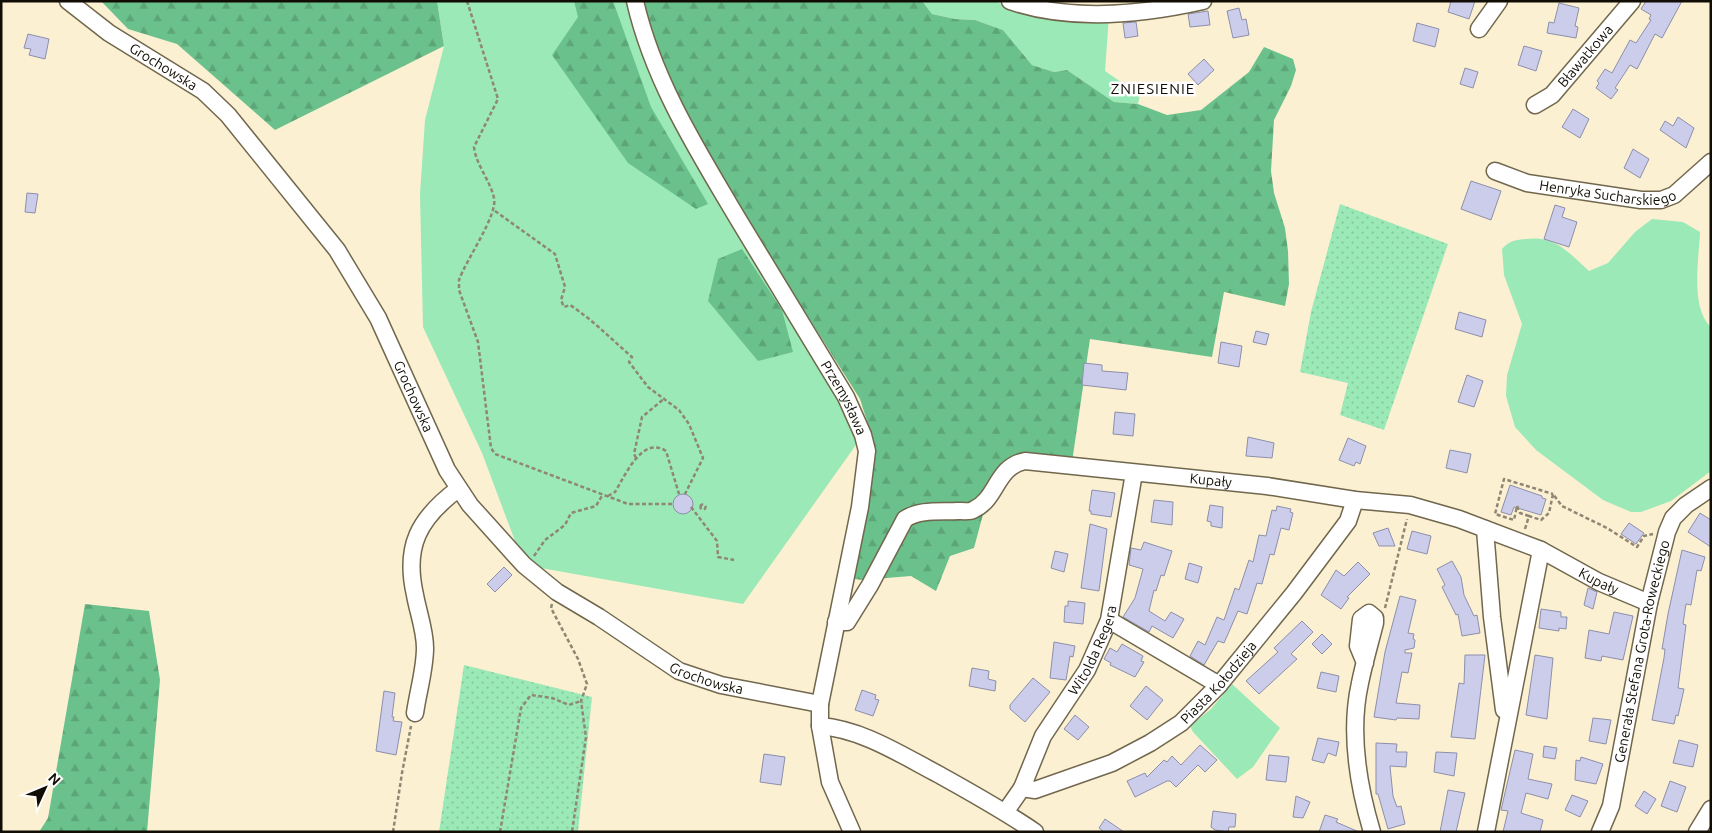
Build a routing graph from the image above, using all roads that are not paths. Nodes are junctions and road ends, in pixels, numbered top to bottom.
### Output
1 (68, 1) edge
2 (634, 1) edge
3 (1010, 1) edge
4 (1203, 1) edge
5 (1499, 1) edge
6 (1632, 1) edge
7 (1479, 29) dead end
8 (1535, 105) dead end
9 (1711, 162) edge
10 (1495, 171) dead end
11 (1134, 473) junction
12 (1711, 488) edge
13 (458, 489) junction
14 (1355, 500) junction
15 (1485, 529) junction
16 (1541, 550) junction
17 (1649, 603) junction
18 (1109, 620) junction
19 (836, 622) junction
20 (1375, 623) road end
21 (1219, 685) junction
22 (820, 704) junction
23 (415, 713) road end
24 (1508, 718) junction
25 (820, 726) junction
26 (1022, 788) junction
27 (1711, 810) edge
28 (1006, 811) junction
29 (852, 832) edge
30 (1035, 832) edge
31 (1372, 832) edge
32 (1486, 832) edge
33 (1600, 832) edge
34 (1697, 832) edge

1 - 13 street, Grochowska
2 - 19 street, Przemysława
3 - 4 street
5 - 7 street
6 - 8 street, Bławatkowa
9 - 10 street, Henryka Sucharskiego
11 - 14 street, Kupały
11 - 18 street, Witolda Regera
11 - 19 street, Kupały
12 - 17 street, Generała Stefana Grota-Roweckiego
13 - 22 street, Grochowska
13 - 23 street
14 - 15 street, Kupały
14 - 21 street, Piasta Kołodzieja
15 - 16 street, Kupały
15 - 24 street
16 - 17 street, Kupały
16 - 24 street
17 - 33 street, Generała Stefana Grota-Roweckiego
18 - 21 street
18 - 26 street, Witolda Regera
19 - 22 street, Przemysława
20 - 31 street
21 - 26 street, Piasta Kołodzieja
22 - 25 street, Przemysława
24 - 32 street
25 - 28 street
25 - 29 street, Przemysława
26 - 28 street, Witolda Regera
27 - 34 street
28 - 30 street

